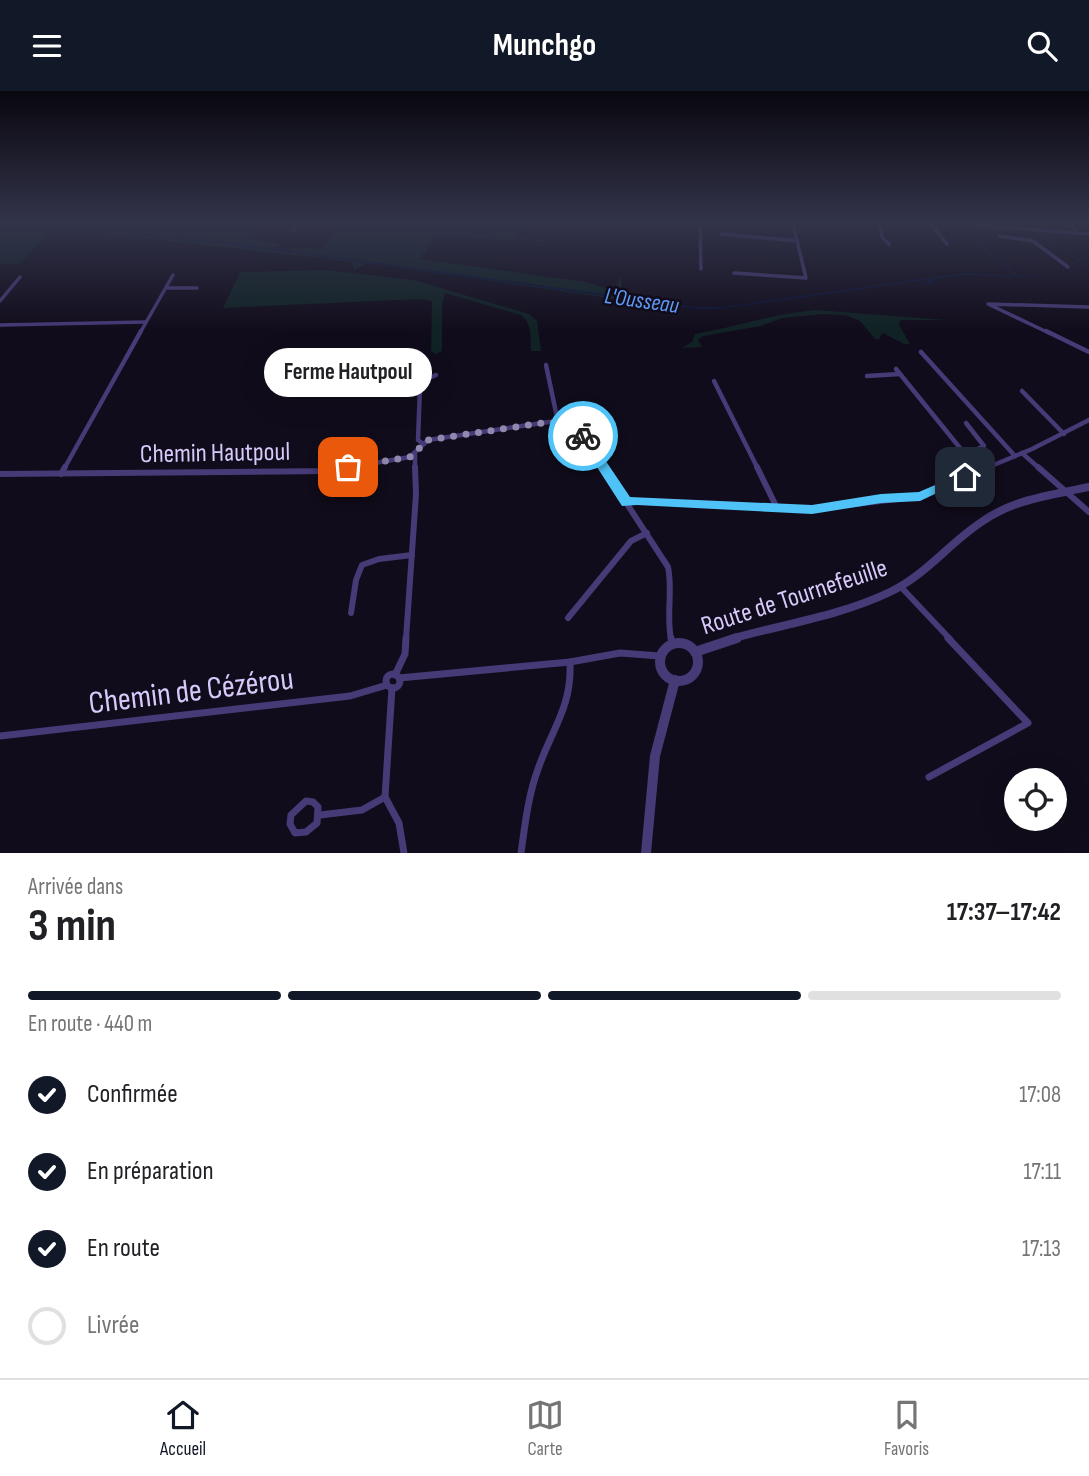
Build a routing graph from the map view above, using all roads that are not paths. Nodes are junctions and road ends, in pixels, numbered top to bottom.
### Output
1 (701, 260) edge
2 (802, 260) edge
3 (1058, 260) edge
4 (1068, 267) dead end
5 (701, 269) dead end
6 (734, 273) dead end
7 (173, 275) dead end
8 (20, 277) dead end
9 (166, 288) junction
10 (197, 288) dead end
11 (0, 301) edge
12 (1009, 303) junction
13 (1089, 307) edge
14 (1007, 314) junction
15 (145, 322) junction
16 (0, 325) edge
17 (921, 352) dead end
18 (1089, 352) edge
19 (546, 365) dead end
20 (898, 371) joint
21 (436, 375) dead end
22 (867, 376) dead end
23 (714, 381) dead end
24 (1022, 391) dead end
25 (1089, 420) edge
26 (558, 422) junction
27 (965, 423) dead end
28 (1064, 434) junction
29 (422, 443) junction
30 (1022, 453) junction
31 (967, 454) junction
32 (415, 455) junction
33 (1015, 456) junction
34 (979, 471) junction
35 (0, 474) edge
36 (61, 474) junction
37 (1089, 487) edge
38 (1066, 492) junction
39 (627, 503) junction
40 (776, 508) junction
41 (1089, 512) edge
42 (646, 533) junction
43 (412, 555) junction
44 (901, 586) junction
45 (351, 613) dead end
46 (568, 618) dead end
47 (671, 643) junction
48 (695, 652) junction
49 (660, 656) junction
50 (570, 662) junction
51 (397, 676) junction
52 (676, 680) junction
53 (390, 686) junction
54 (0, 736) edge
55 (929, 777) dead end
56 (385, 797) junction
57 (320, 815) dead end
58 (404, 853) edge
59 (521, 853) edge
60 (646, 853) edge

1 - 5 street
2 - 6 street
3 - 4 street
7 - 9 street
8 - 11 street
9 - 10 street
9 - 15 street
12 - 13 street
12 - 14 street
12 - 14 street
14 - 18 street
15 - 16 street
15 - 36 street
17 - 33 street
19 - 26 street
20 - 22 street
20 - 31 street
21 - 29 street
23 - 40 street
24 - 28 street
25 - 28 street
26 - 29 street
26 - 39 street
27 - 31 street
28 - 30 street
29 - 32 street
30 - 33 street
30 - 38 street
31 - 34 street
32 - 36 street, Chemin Hautpoul
32 - 43 street
33 - 34 street
34 - 40 street
35 - 36 street, Chemin Hautpoul
37 - 38 street, Route de Tournefeuille
38 - 41 street
38 - 44 street, Route de Tournefeuille
39 - 40 street
39 - 42 street
42 - 46 street
42 - 47 street
43 - 45 street
43 - 51 street
44 - 48 street, Route de Tournefeuille
44 - 55 street
47 - 48 street
47 - 49 street
48 - 52 street
49 - 50 street
49 - 52 street
50 - 51 street
50 - 59 street
51 - 53 street
52 - 60 street
53 - 54 street, Chemin de Cézérou
53 - 56 street
56 - 57 street
56 - 58 street

